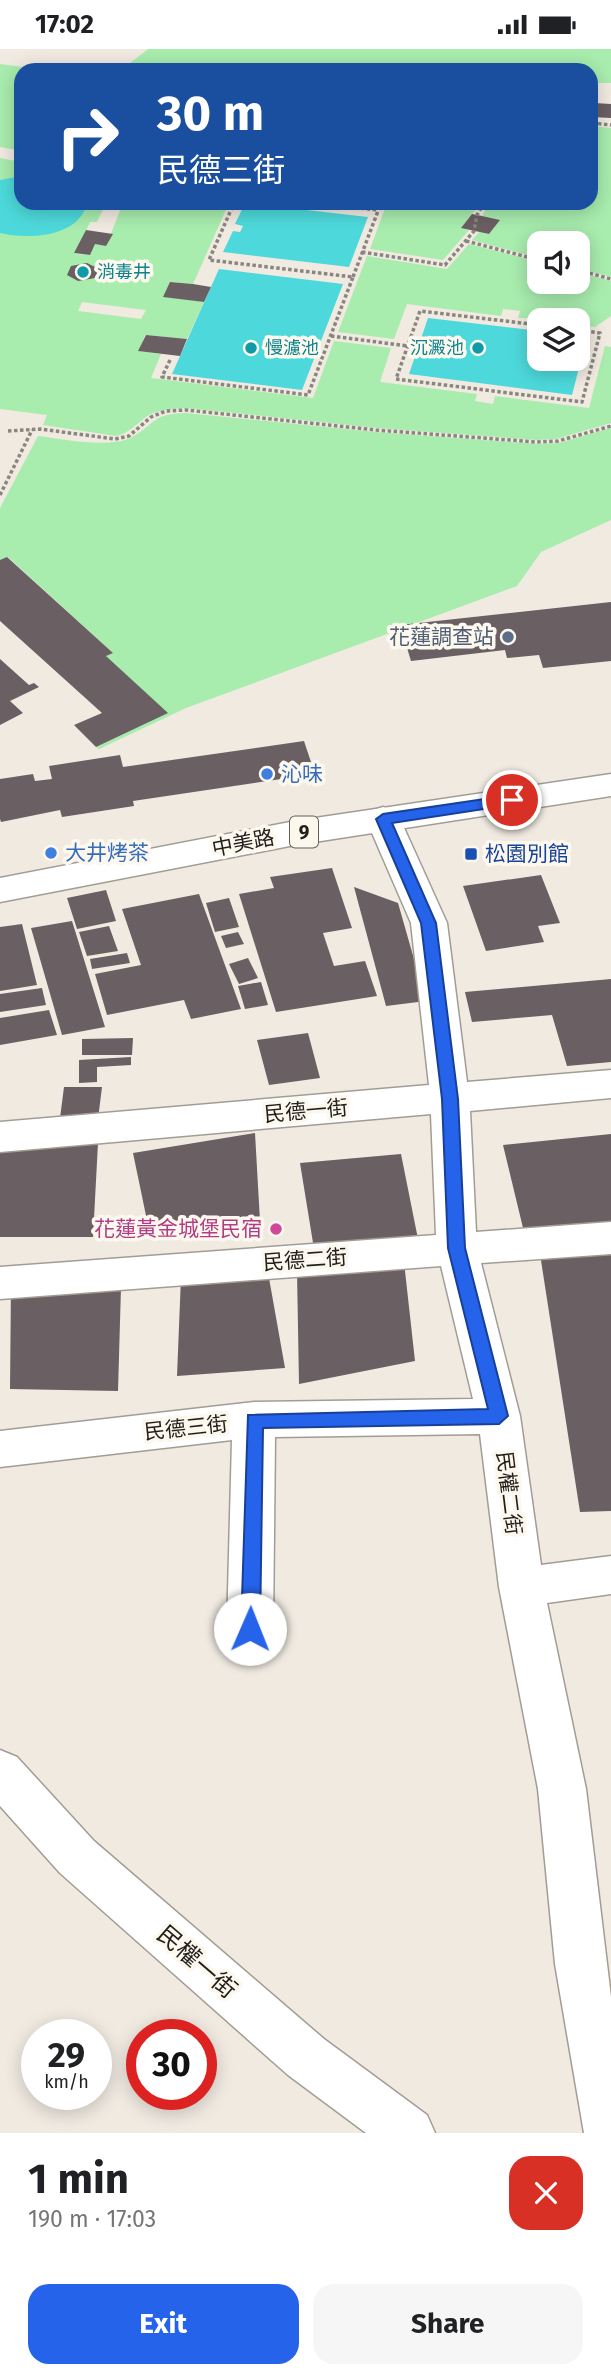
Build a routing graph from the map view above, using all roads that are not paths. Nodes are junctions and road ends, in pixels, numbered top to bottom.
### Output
1 (611, 785) edge
2 (383, 819) junction
3 (0, 890) edge
4 (611, 1084) edge
5 (450, 1099) junction
6 (0, 1137) edge
7 (611, 1238) edge
8 (457, 1248) junction
9 (0, 1283) edge
10 (499, 1416) junction
11 (254, 1420) junction
12 (0, 1449) edge
13 (611, 1576) edge
14 (521, 1587) junction
15 (250, 1629) dead end
16 (0, 1772) edge
17 (596, 1963) edge
18 (409, 2133) edge
19 (610, 2133) edge

1 - 2 street, 中美路 / 9
2 - 3 street, 中美路 / 9
2 - 5 street, 民權二街
4 - 5 street, 民德一街
5 - 6 street, 民德一街
5 - 8 street, 民權二街
7 - 8 street, 民德二街
8 - 9 street, 民德二街
8 - 10 street, 民權二街
10 - 11 street, 民德三街
10 - 14 street, 民權二街
11 - 12 street, 民德三街
11 - 15 street
13 - 14 street
14 - 17 street, 民權二街
16 - 18 street, 民權一街
17 - 19 street, 民權二街

